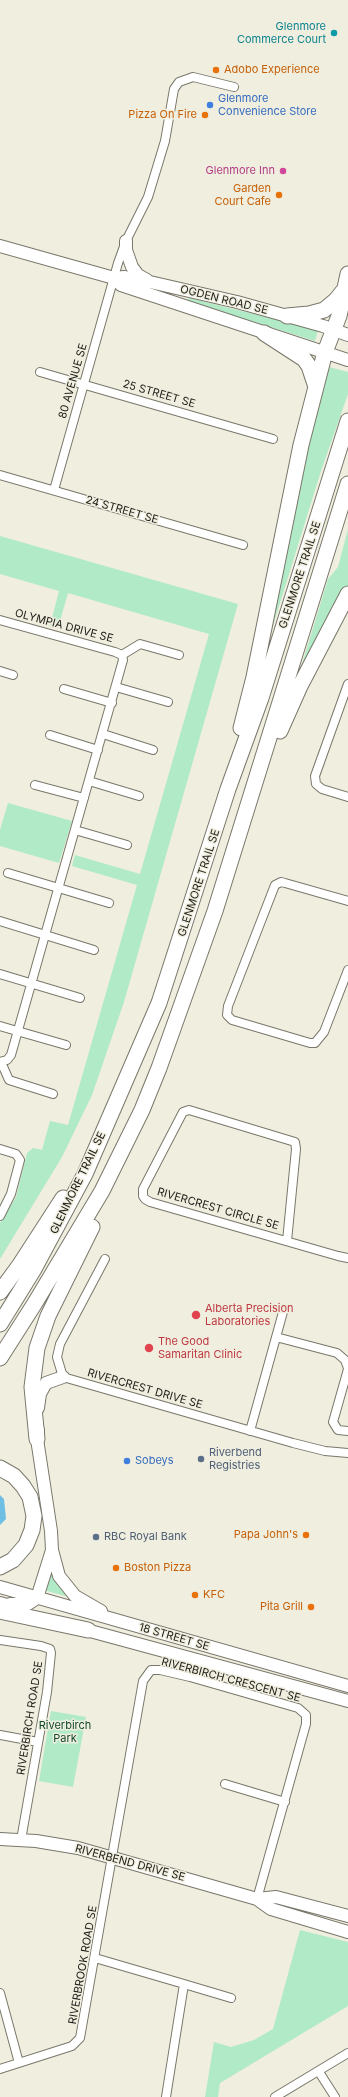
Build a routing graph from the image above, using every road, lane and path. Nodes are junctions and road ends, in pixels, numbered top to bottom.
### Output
1 (234, 87) dead end
2 (126, 241) junction
3 (0, 246) edge
4 (114, 278) junction
5 (347, 281) edge
6 (150, 282) junction
7 (287, 316) junction
8 (334, 330) junction
9 (264, 333) junction
10 (348, 335) edge
11 (325, 352) junction
12 (348, 360) edge
13 (40, 372) dead end
14 (84, 384) junction
15 (316, 387) junction
16 (348, 421) edge
17 (273, 439) dead end
18 (0, 475) edge
19 (348, 484) edge
20 (54, 490) junction
21 (243, 545) dead end
22 (348, 594) edge
23 (0, 620) edge
24 (122, 655) junction
25 (179, 655) dead end
26 (0, 671) edge
27 (13, 675) dead end
28 (348, 684) edge
29 (116, 687) junction
30 (64, 689) dead end
31 (168, 702) dead end
32 (112, 703) junction
33 (103, 734) junction
34 (50, 735) dead end
35 (98, 750) junction
36 (153, 750) dead end
37 (89, 781) junction
38 (35, 784) dead end
39 (228, 789) junction
40 (139, 796) dead end
41 (252, 796) junction
42 (348, 797) edge
43 (84, 798) junction
44 (75, 830) junction
45 (127, 845) dead end
46 (8, 873) dead end
47 (59, 889) junction
48 (348, 901) edge
49 (109, 903) dead end
50 (0, 921) edge
51 (46, 936) junction
52 (94, 950) dead end
53 (348, 972) edge
54 (0, 974) edge
55 (32, 984) junction
56 (345, 986) edge
57 (80, 998) dead end
58 (0, 1026) edge
59 (18, 1032) junction
60 (66, 1045) dead end
61 (0, 1062) edge
62 (54, 1094) dead end
63 (119, 1097) junction
64 (142, 1110) junction
65 (0, 1149) edge
66 (0, 1216) edge
67 (287, 1241) junction
68 (348, 1258) edge
69 (105, 1259) dead end
70 (0, 1292) edge
71 (283, 1312) dead end
72 (0, 1324) edge
73 (276, 1337) junction
74 (0, 1358) edge
75 (347, 1370) edge
76 (63, 1376) junction
77 (348, 1384) edge
78 (250, 1431) junction
79 (348, 1431) edge
80 (37, 1439) junction
81 (348, 1453) edge
82 (0, 1468) edge
83 (52, 1550) junction
84 (0, 1567) edge
85 (0, 1587) edge
86 (37, 1598) junction
87 (2, 1606) edge
88 (123, 1622) junction
89 (88, 1630) joint
90 (0, 1640) edge
91 (348, 1686) edge
92 (348, 1701) edge
93 (0, 1735) edge
94 (38, 1742) junction
95 (225, 1784) dead end
96 (284, 1802) junction
97 (0, 1839) edge
98 (21, 1840) junction
99 (112, 1858) junction
100 (257, 1898) junction
101 (348, 1916) edge
102 (348, 1932) edge
103 (95, 1958) junction
104 (184, 1984) junction
105 (0, 1993) edge
106 (232, 1998) dead end
107 (348, 2053) edge
108 (19, 2063) junction
109 (0, 2069) edge
110 (319, 2072) junction
111 (166, 2097) edge
112 (275, 2097) edge
113 (335, 2097) edge

1 - 2 street, 80 AVENUE SE
2 - 4 street, 80 AVENUE SE
2 - 6 street
3 - 4 street, OGDEN ROAD SE
4 - 6 street, OGDEN ROAD SE
4 - 9 street, OGDEN ROAD SE
4 - 14 street, 80 AVENUE SE
5 - 7 highway
5 - 8 highway
6 - 7 street, OGDEN ROAD SE
7 - 8 street, OGDEN ROAD SE
8 - 10 street
8 - 11 highway
9 - 11 street, OGDEN ROAD SE
9 - 15 highway
11 - 12 street
11 - 15 highway
13 - 14 street, 25 STREET SE
14 - 17 street, 25 STREET SE
14 - 20 street, 80 AVENUE SE
15 - 39 highway
16 - 39 highway, GLENMORE TRAIL SE
18 - 20 street, 24 STREET SE
19 - 41 highway, GLENMORE TRAIL SE
20 - 21 street, 24 STREET SE
22 - 41 highway
23 - 24 street, OLYMPIA DRIVE SE
24 - 25 street, OLYMPIA DRIVE SE
24 - 29 street, OLYMPIA DRIVE SE
26 - 27 street
28 - 42 street
29 - 31 street
29 - 32 street, OLYMPIA DRIVE SE
30 - 32 street
32 - 33 street, OLYMPIA DRIVE SE
33 - 35 street, OLYMPIA DRIVE SE
33 - 36 street
34 - 35 street
35 - 37 street, OLYMPIA DRIVE SE
37 - 40 street
37 - 43 street, OLYMPIA DRIVE SE
38 - 43 street
39 - 63 highway, GLENMORE TRAIL SE
41 - 64 highway, GLENMORE TRAIL SE
43 - 44 street, OLYMPIA DRIVE SE
44 - 45 street
44 - 47 street, OLYMPIA DRIVE SE
46 - 47 street
47 - 49 street
47 - 51 street, OLYMPIA DRIVE SE
48 - 56 street
50 - 51 street
51 - 52 street
51 - 55 street, OLYMPIA DRIVE SE
53 - 56 street
54 - 55 street
55 - 57 street
55 - 59 street, OLYMPIA DRIVE SE
58 - 59 street
59 - 60 street
59 - 61 street, OLYMPIA DRIVE SE
61 - 62 street, OLYMPIA DRIVE SE
63 - 70 highway
63 - 72 highway, GLENMORE TRAIL SE
64 - 74 highway, GLENMORE TRAIL SE
64 - 80 highway
65 - 66 street
67 - 67 street, RIVERCREST CIRCLE SE
67 - 68 street, RIVERCREST CIRCLE SE
69 - 76 street
71 - 73 street
73 - 75 street
73 - 78 street
75 - 77 street
75 - 79 street
76 - 78 street, RIVERCREST DRIVE SE
76 - 80 street
78 - 81 street, RIVERCREST DRIVE SE
80 - 83 street
82 - 84 highway
83 - 86 street
83 - 88 street
85 - 86 street, 18 STREET SE
86 - 87 street
86 - 88 street, 18 STREET SE
87 - 89 highway
88 - 91 street, 18 STREET SE
89 - 92 street, 18 STREET SE
90 - 94 street, RIVERBIRCH ROAD SE
93 - 94 street
94 - 98 street, RIVERBIRCH ROAD SE
95 - 96 street
96 - 99 street, RIVERBIRCH CRESCENT SE
96 - 100 street, RIVERBIRCH CRESCENT SE
97 - 98 street, RIVERBEND DRIVE SE
98 - 99 street, RIVERBEND DRIVE SE
99 - 100 street, RIVERBEND DRIVE SE
99 - 103 street, RIVERBROOK ROAD SE
100 - 101 street, RIVERBEND DRIVE SE
100 - 102 street, RIVERBEND DRIVE SE
103 - 104 street
103 - 108 street, RIVERBROOK ROAD SE
104 - 106 street
104 - 111 street
105 - 108 street
107 - 110 street
108 - 109 street, RIVERBROOK ROAD SE
110 - 112 street
110 - 113 street

